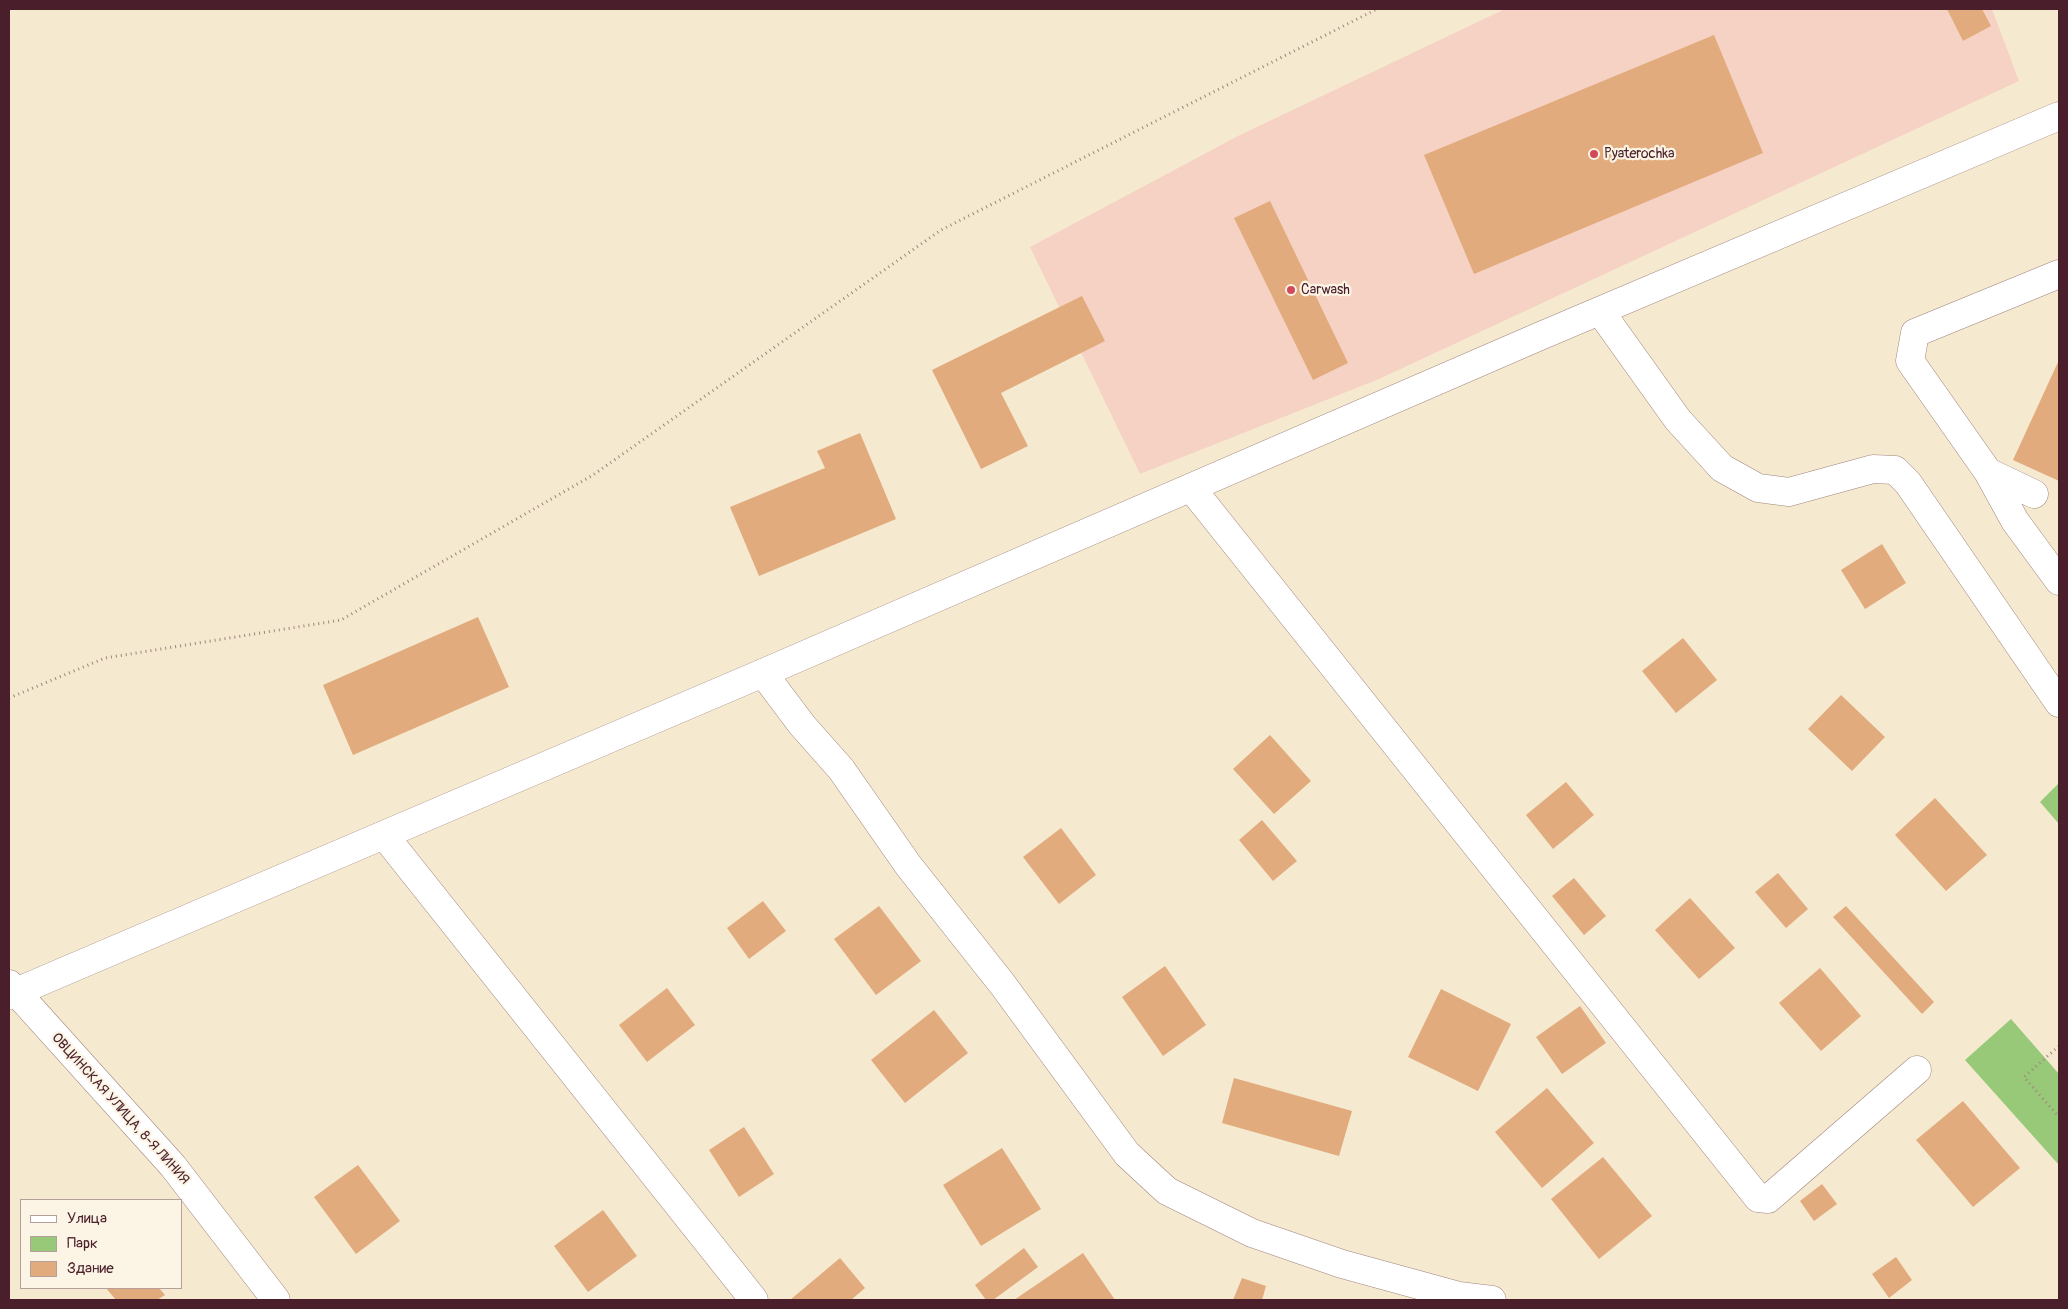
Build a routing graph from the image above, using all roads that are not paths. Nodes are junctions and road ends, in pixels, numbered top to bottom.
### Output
1 (2059, 116) edge
2 (2059, 274) edge
3 (1600, 311) junction
4 (1988, 472) junction
5 (1192, 488) junction
6 (2034, 494) dead end
7 (2059, 581) edge
8 (763, 674) junction
9 (2059, 703) edge
10 (384, 835) junction
11 (11, 990) edge
12 (1917, 1070) dead end
13 (276, 1300) edge
14 (754, 1300) edge
15 (1492, 1300) edge

1 - 3 main road
2 - 4 main road
3 - 5 main road
3 - 9 main road
4 - 6 main road
4 - 7 main road
5 - 8 main road
5 - 12 main road
8 - 10 main road
8 - 15 main road
10 - 11 main road
10 - 14 main road
11 - 13 main road, ОВЦИНСКАЯ УЛИЦА, 8-Я ЛИНИЯ

